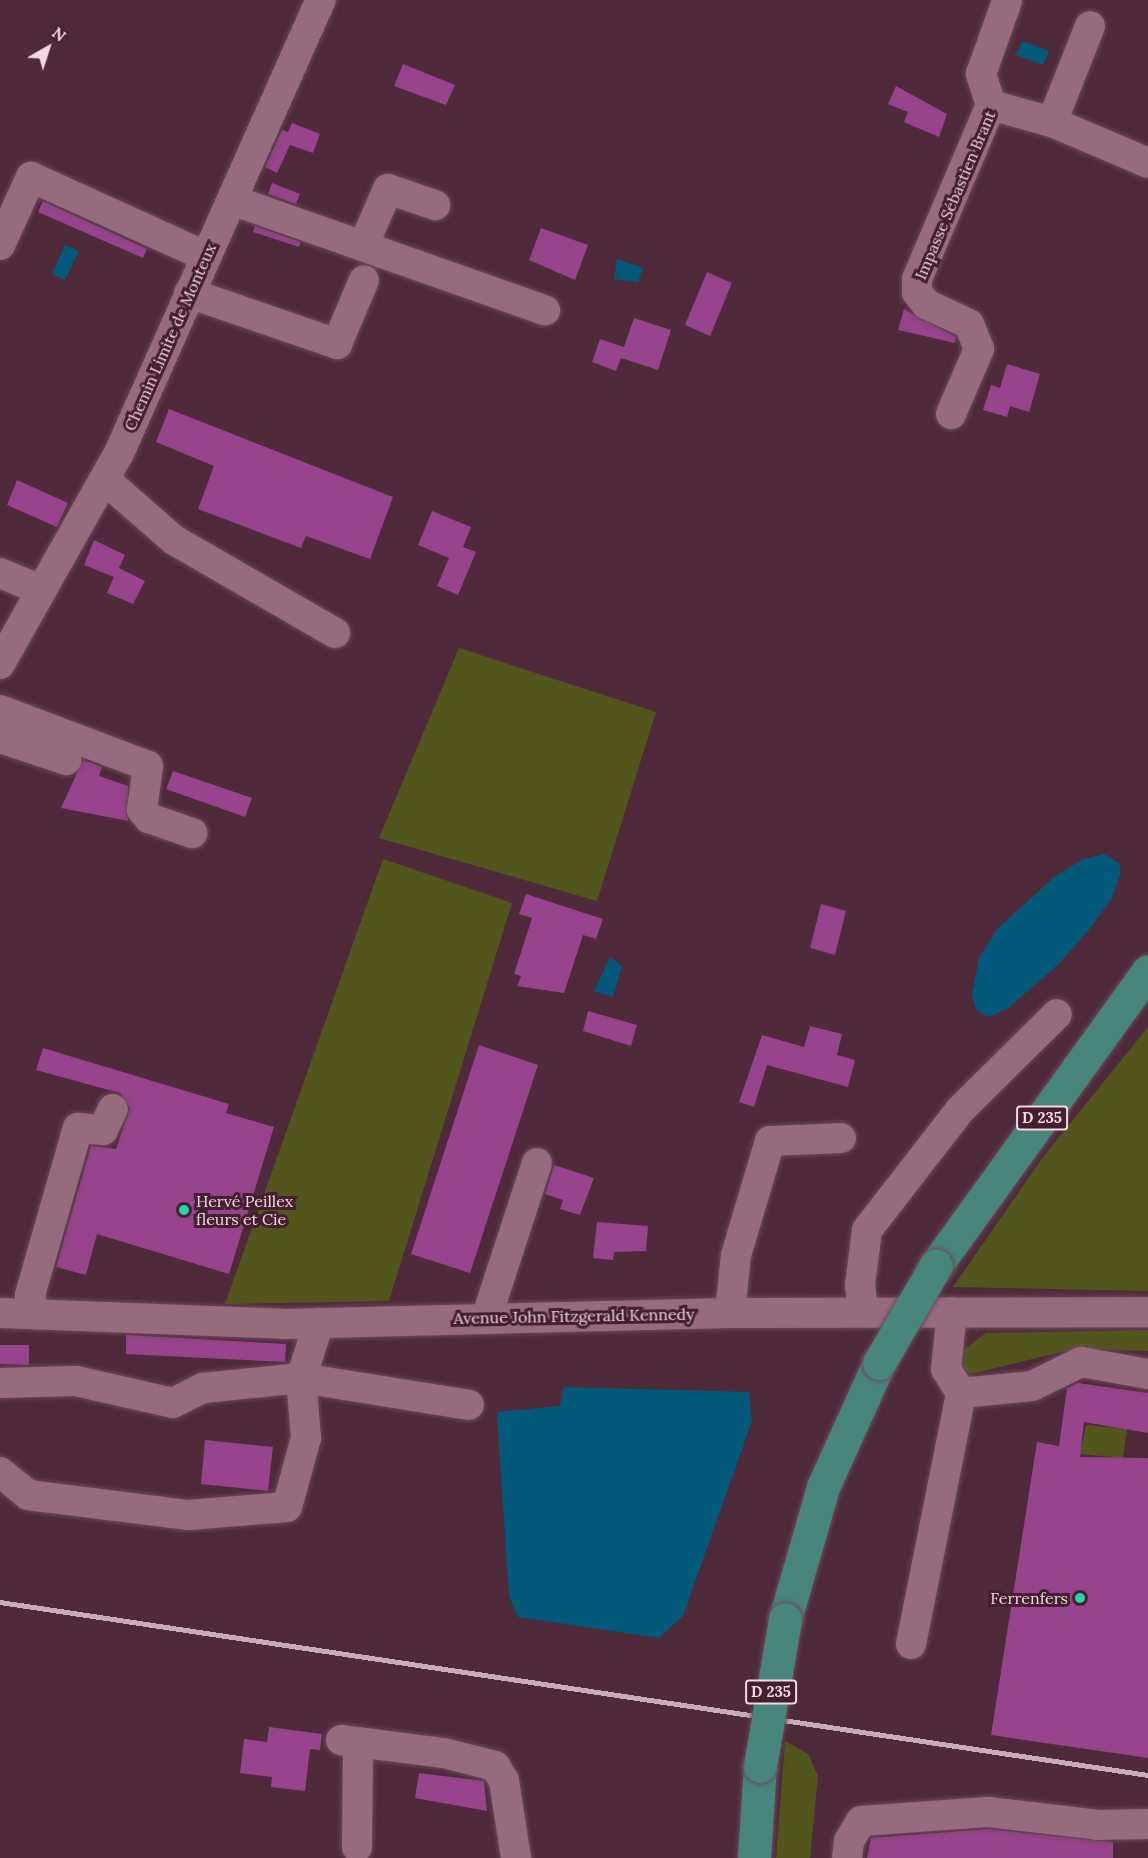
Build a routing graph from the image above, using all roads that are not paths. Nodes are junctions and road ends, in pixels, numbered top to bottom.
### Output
1 (321, 0) edge
2 (1007, 1) edge
3 (1090, 26) dead end
4 (991, 105) junction
5 (1052, 122) junction
6 (1148, 163) edge
7 (232, 200) junction
8 (435, 205) dead end
9 (0, 245) edge
10 (363, 246) junction
11 (205, 256) junction
12 (364, 280) dead end
13 (189, 293) junction
14 (545, 310) dead end
15 (951, 414) dead end
16 (105, 480) junction
17 (0, 573) edge
18 (41, 590) junction
19 (13, 611) edge
20 (335, 633) dead end
21 (0, 664) edge
22 (0, 710) edge
23 (0, 738) edge
24 (66, 760) dead end
25 (192, 833) dead end
26 (1148, 971) edge
27 (1148, 993) edge
28 (1057, 1014) dead end
29 (1091, 1057) junction
30 (113, 1109) dead end
31 (841, 1138) dead end
32 (537, 1163) dead end
33 (863, 1312) junction
34 (952, 1312) junction
35 (1148, 1312) edge
36 (0, 1313) edge
37 (34, 1313) junction
38 (730, 1313) junction
39 (486, 1318) junction
40 (319, 1323) junction
41 (1148, 1374) edge
42 (301, 1378) junction
43 (0, 1383) edge
44 (961, 1393) junction
45 (469, 1405) dead end
46 (0, 1472) edge
47 (911, 1644) dead end
48 (1148, 1824) edge
49 (357, 1847) dead end
50 (516, 1858) edge
51 (754, 1858) edge
52 (847, 1858) edge

1 - 7 street, Chemin Limite de Monteux
2 - 4 street
3 - 5 street
4 - 5 street, Impasse Sébastien Brant
4 - 15 street, Impasse Sébastien Brant
5 - 6 street, Impasse Sébastien Brant
7 - 10 street
7 - 11 street, Chemin Limite de Monteux
8 - 10 street
9 - 11 street
10 - 14 street
11 - 13 street, Chemin Limite de Monteux
12 - 13 street
13 - 16 street, Chemin Limite de Monteux
16 - 18 street, Chemin Limite de Monteux
16 - 20 street
17 - 18 street
18 - 19 street, Chemin Limite de Monteux
19 - 21 street, Chemin Limite de Monteux
22 - 25 street
23 - 24 street
26 - 29 main road, D 235
27 - 29 main road
28 - 33 street
29 - 51 main road, D 235, bridge
30 - 37 street
31 - 38 street
32 - 39 street
33 - 34 street, Avenue John Fitzgerald Kennedy
33 - 38 street, Avenue John Fitzgerald Kennedy
34 - 35 street, Avenue John Fitzgerald Kennedy
34 - 44 street
36 - 37 street, Avenue John Fitzgerald Kennedy
37 - 40 street, Avenue John Fitzgerald Kennedy
38 - 39 street, Avenue John Fitzgerald Kennedy
39 - 40 street, Avenue John Fitzgerald Kennedy
40 - 42 street
41 - 44 street
42 - 43 street
42 - 45 street
42 - 46 street
44 - 47 street
48 - 52 street
49 - 50 street

